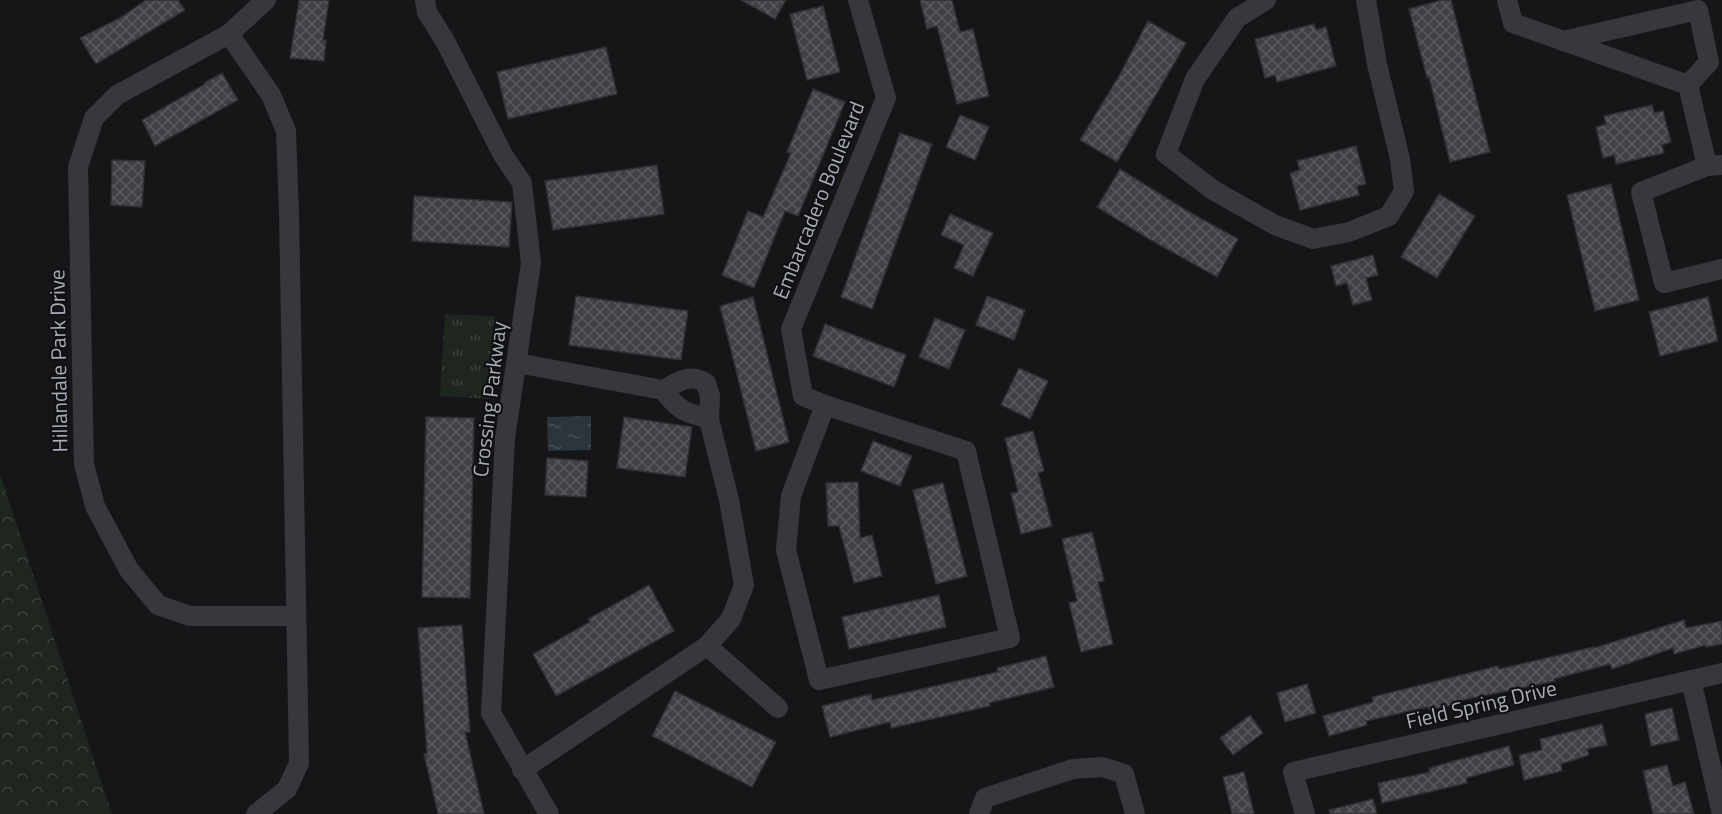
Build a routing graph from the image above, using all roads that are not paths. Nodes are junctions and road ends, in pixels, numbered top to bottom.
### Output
1 (266, 0) edge
2 (425, 0) edge
3 (858, 0) edge
4 (1266, 0) edge
5 (1366, 0) edge
6 (1507, 0) edge
7 (229, 34) junction
8 (1563, 41) junction
9 (1715, 60) edge
10 (1688, 85) junction
11 (1714, 166) edge
12 (1722, 269) edge
13 (517, 363) junction
14 (663, 390) junction
15 (825, 405) junction
16 (709, 419) junction
17 (296, 616) junction
18 (707, 646) junction
19 (1722, 673) edge
20 (1691, 680) junction
21 (778, 708) dead end
22 (522, 770) junction
23 (256, 814) edge
24 (549, 814) edge
25 (978, 814) edge
26 (1135, 814) edge
27 (1305, 814) edge
28 (1722, 814) edge

1 - 7 street, Hillandale Park Drive
2 - 13 street, Crossing Parkway
3 - 15 street, Embarcadero Boulevard
4 - 5 street
6 - 8 street
7 - 17 street
7 - 17 street, Hillandale Park Drive
8 - 9 street
8 - 10 street
9 - 10 street
10 - 11 street
11 - 12 street
13 - 14 street
13 - 22 street, Crossing Parkway
14 - 16 street
14 - 16 street
15 - 15 street, Embarcadero Boulevard
16 - 18 street
17 - 23 street
18 - 21 street
18 - 22 street
19 - 20 street, Field Spring Drive
20 - 27 street, Field Spring Drive
20 - 28 street
22 - 24 street, Crossing Parkway
25 - 26 street

